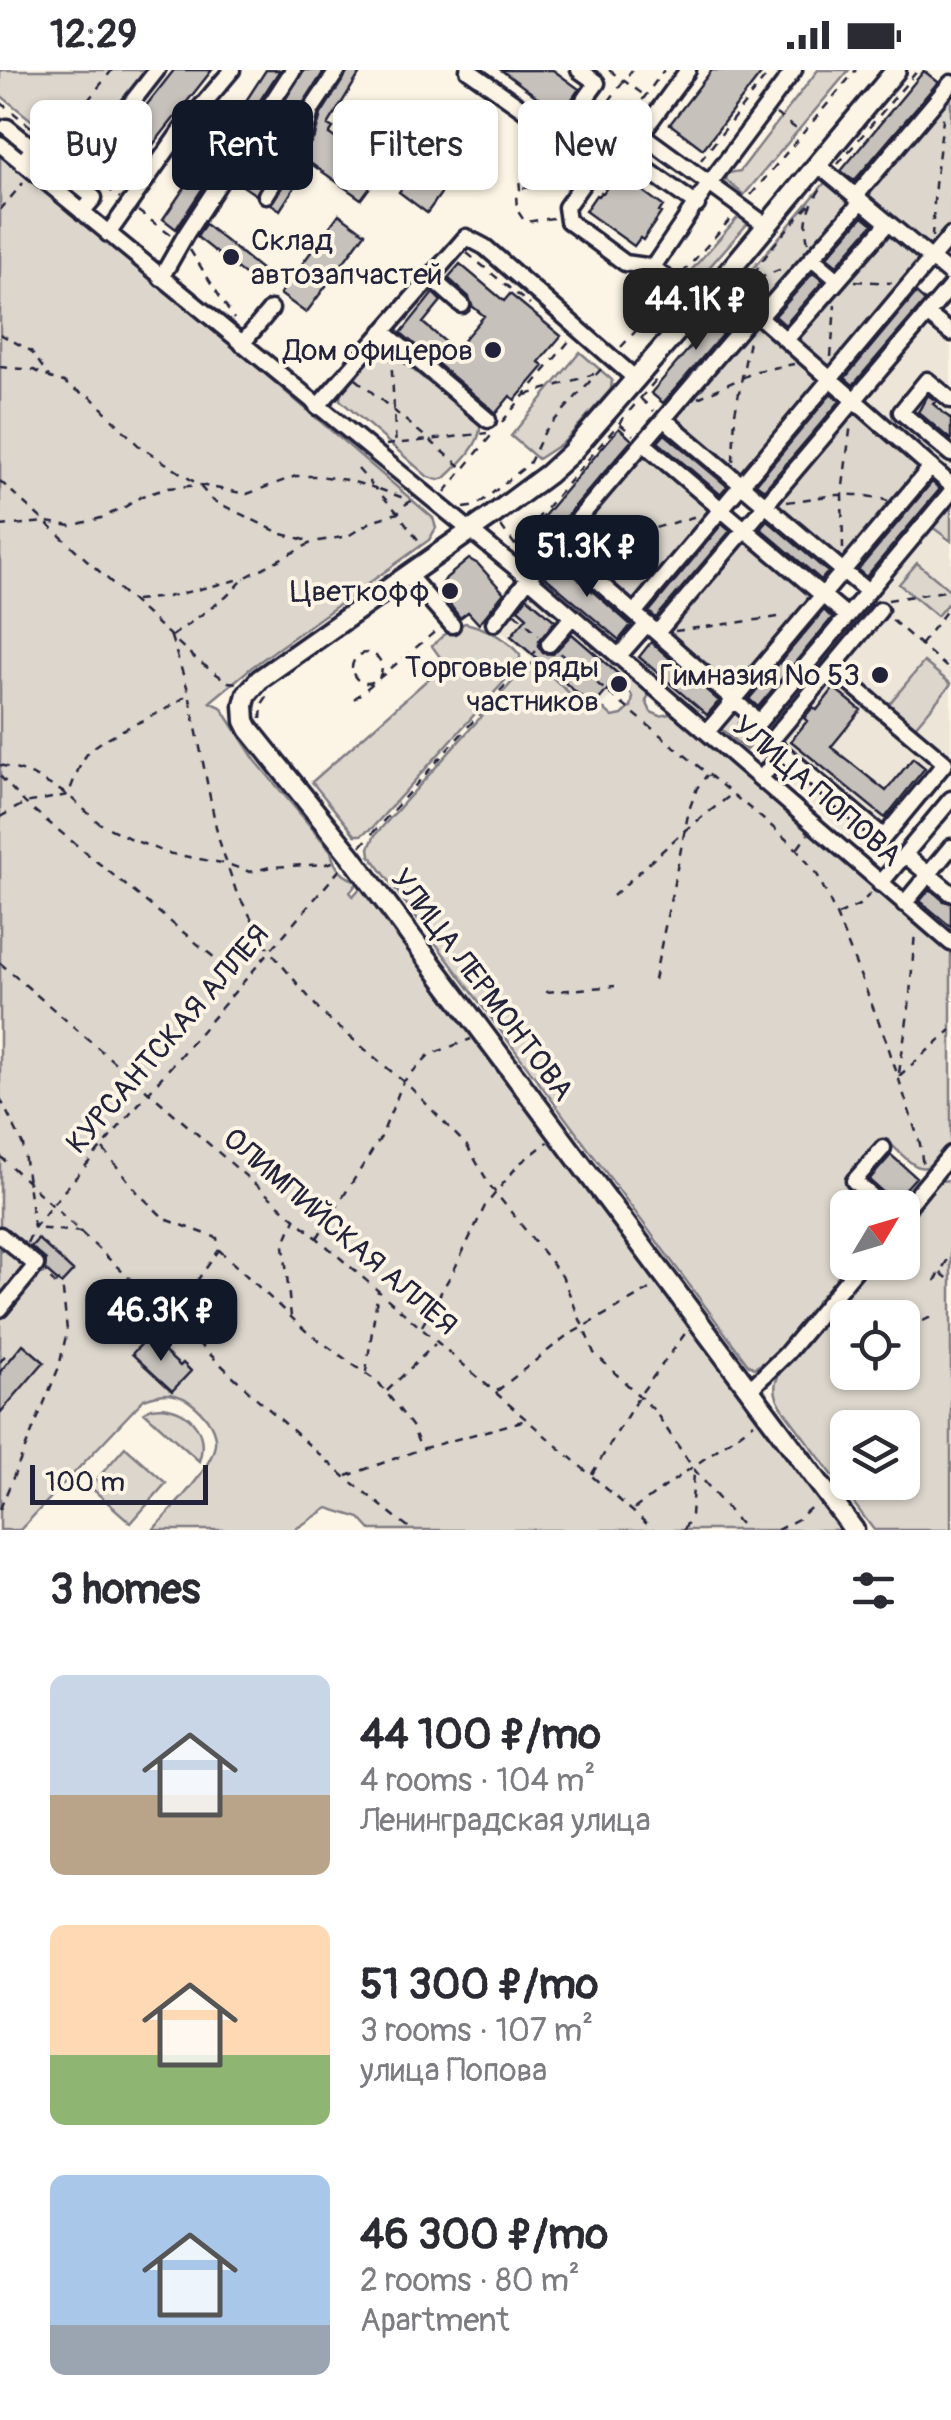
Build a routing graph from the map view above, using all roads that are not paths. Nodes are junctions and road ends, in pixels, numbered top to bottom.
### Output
1 (157, 70) edge
2 (232, 70) edge
3 (293, 70) edge
4 (338, 70) edge
5 (468, 70) edge
6 (580, 70) edge
7 (688, 70) edge
8 (794, 70) edge
9 (896, 70) edge
10 (604, 74) edge
11 (949, 88) edge
12 (584, 100) edge
13 (518, 105) edge
14 (652, 119) edge
15 (8, 127) dead end
16 (652, 142) edge
17 (0, 144) edge
18 (24, 170) junction
19 (824, 170) junction
20 (652, 173) edge
21 (709, 184) junction
22 (84, 190) edge
23 (578, 190) edge
24 (137, 191) junction
25 (266, 195) dead end
26 (858, 199) junction
27 (697, 204) junction
28 (82, 212) junction
29 (886, 224) junction
30 (766, 226) junction
31 (108, 234) junction
32 (951, 235) edge
33 (812, 258) junction
34 (931, 259) junction
35 (653, 267) junction
36 (951, 275) edge
37 (430, 277) junction
38 (161, 278) junction
39 (838, 280) junction
40 (725, 286) junction
41 (951, 286) edge
42 (462, 304) dead end
43 (700, 306) junction
44 (270, 308) dead end
45 (927, 314) junction
46 (757, 315) junction
47 (951, 333) edge
48 (386, 334) junction
49 (786, 340) junction
50 (242, 344) junction
51 (830, 379) junction
52 (639, 389) junction
53 (854, 400) junction
54 (951, 400) edge
55 (317, 406) junction
56 (664, 419) junction
57 (491, 426) road end
58 (643, 444) junction
59 (951, 454) edge
60 (931, 467) junction
61 (742, 485) junction
62 (951, 488) edge
63 (766, 505) junction
64 (721, 510) junction
65 (745, 530) junction
66 (470, 532) junction
67 (556, 545) junction
68 (844, 571) junction
69 (408, 575) junction
70 (528, 578) junction
71 (868, 592) junction
72 (822, 596) junction
73 (884, 605) road end
74 (634, 613) junction
75 (847, 616) junction
76 (572, 617) junction
77 (450, 623) road end
78 (494, 623) dead end
79 (652, 628) junction
80 (549, 644) dead end
81 (618, 657) junction
82 (832, 668) junction
83 (734, 701) junction
84 (707, 732) junction
85 (782, 752) junction
86 (767, 771) dead end
87 (951, 799) edge
88 (951, 847) edge
89 (905, 854) junction
90 (929, 874) junction
91 (880, 884) junction
92 (951, 893) edge
93 (904, 904) junction
94 (951, 943) edge
95 (883, 1148) dead end
96 (951, 1154) edge
97 (864, 1190) edge
98 (920, 1193) edge
99 (0, 1236) edge
100 (847, 1280) edge
101 (0, 1309) edge
102 (750, 1390) junction
103 (854, 1530) edge

1 - 24 street
2 - 24 street
3 - 38 street
4 - 25 street
5 - 13 street
6 - 10 street
7 - 14 street
8 - 21 street
9 - 19 main road
10 - 12 street
11 - 26 street
15 - 18 street
16 - 21 street
17 - 18 street, УЛИЦА ПОПОВА
18 - 28 street, УЛИЦА ПОПОВА
19 - 26 street
19 - 30 main road
20 - 27 street
21 - 27 street
21 - 30 street
22 - 28 street
23 - 35 street
24 - 31 street
26 - 29 street
26 - 33 street
27 - 35 street
28 - 31 street, УЛИЦА ПОПОВА
29 - 34 street
29 - 39 street
30 - 40 main road
31 - 38 street, УЛИЦА ПОПОВА
32 - 34 street
33 - 39 street
33 - 46 street
34 - 36 street
34 - 51 street
35 - 43 street
37 - 42 street
37 - 48 street
37 - 52 street
38 - 50 street, УЛИЦА ПОПОВА
39 - 49 street
40 - 43 main road
40 - 46 street
41 - 45 street
43 - 52 main road
44 - 50 street
45 - 47 street
45 - 53 street
46 - 49 street
46 - 56 street
48 - 55 street
48 - 57 street
49 - 51 street
50 - 55 street, УЛИЦА ПОПОВА
51 - 53 street
51 - 61 street
52 - 66 main road
53 - 60 street
53 - 63 street
54 - 59 street
55 - 66 street, УЛИЦА ПОПОВА
56 - 58 street
56 - 61 street
58 - 64 street
58 - 67 street
60 - 62 street
60 - 68 street
61 - 63 street
61 - 64 street
62 - 71 street
63 - 65 street
63 - 68 street
64 - 65 street
64 - 74 street
65 - 72 street
65 - 79 street
66 - 69 main road
66 - 70 street, УЛИЦА ПОПОВА
67 - 70 street
67 - 74 street
68 - 71 street
68 - 72 street
69 - 77 street
69 - 102 main road, УЛИЦА ЛЕРМОНТОВА
70 - 76 street, УЛИЦА ПОПОВА
70 - 78 street
71 - 75 street
72 - 75 street
72 - 83 street
73 - 82 street
74 - 79 street
75 - 83 street
76 - 80 street
76 - 81 street, УЛИЦА ПОПОВА
79 - 81 street
79 - 83 street
81 - 84 street, УЛИЦА ПОПОВА
82 - 85 street
82 - 85 street
83 - 84 street
84 - 91 street, УЛИЦА ПОПОВА
85 - 86 street
87 - 89 street
88 - 90 street
89 - 90 street
89 - 91 street
90 - 92 street
90 - 93 street
91 - 93 street, УЛИЦА ПОПОВА
93 - 94 street, УЛИЦА ПОПОВА
95 - 97 street
96 - 98 street
99 - 101 street
100 - 102 street
102 - 103 main road, УЛИЦА ЛЕРМОНТОВА

